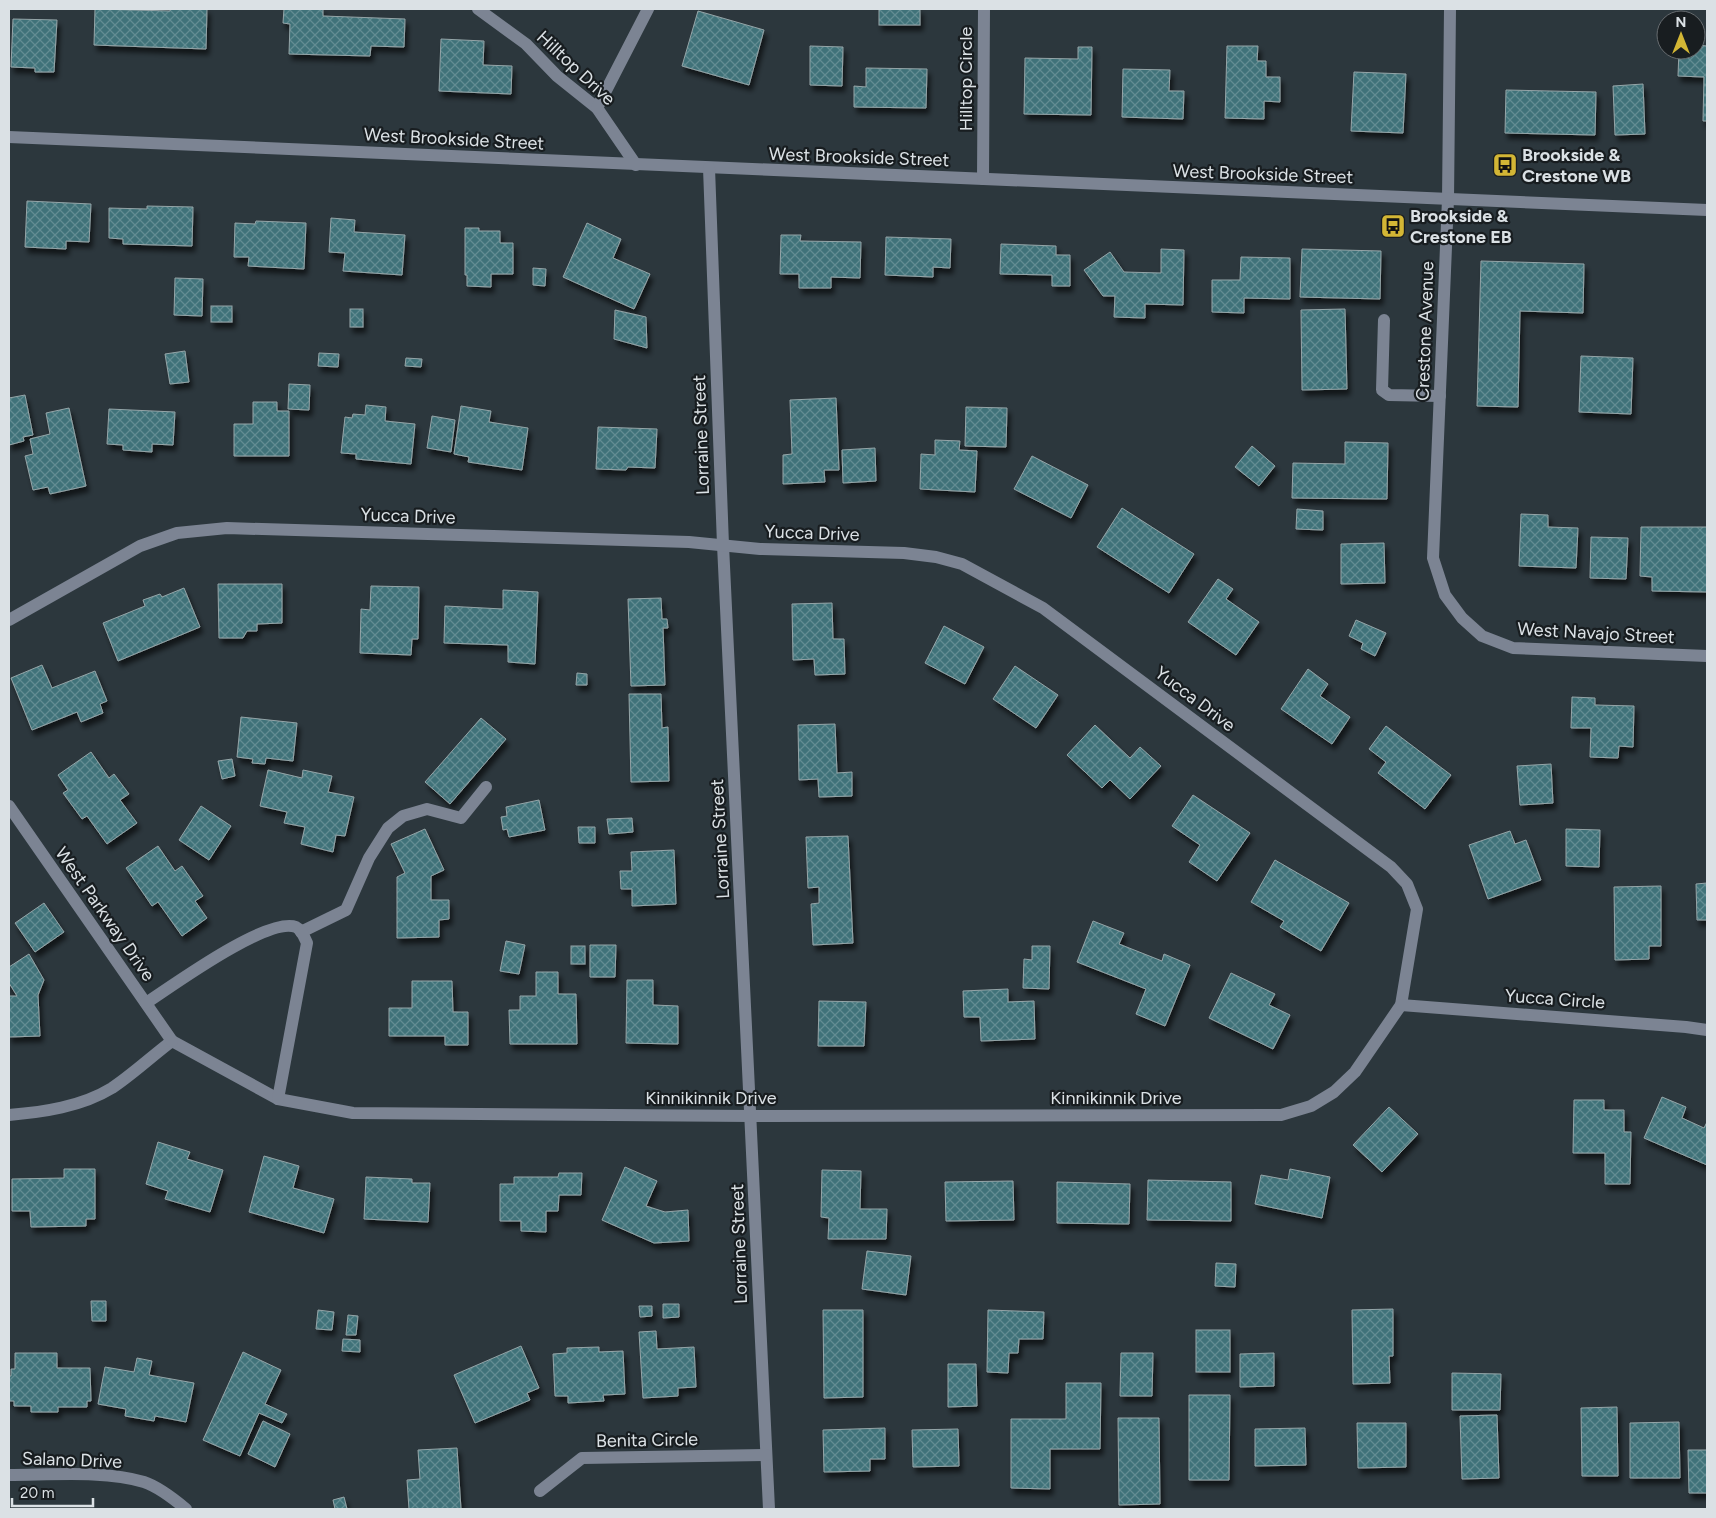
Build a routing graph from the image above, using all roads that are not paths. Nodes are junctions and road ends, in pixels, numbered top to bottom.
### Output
1 (478, 9) edge
2 (648, 9) edge
3 (984, 9) edge
4 (1450, 9) edge
5 (597, 108) junction
6 (9, 137) edge
7 (636, 165) junction
8 (709, 168) junction
9 (983, 179) junction
10 (1448, 199) junction
11 (1707, 210) edge
12 (1384, 320) dead end
13 (1440, 396) junction
14 (723, 545) junction
15 (1462, 618) joint
16 (9, 620) edge
17 (1707, 656) edge
18 (486, 787) dead end
19 (9, 806) edge
20 (301, 932) junction
21 (146, 1003) junction
22 (1401, 1005) junction
23 (1707, 1030) edge
24 (172, 1041) junction
25 (278, 1098) junction
26 (9, 1115) edge
27 (751, 1116) junction
28 (766, 1455) junction
29 (9, 1475) edge
30 (540, 1491) dead end
31 (186, 1509) edge
32 (769, 1509) edge

1 - 5 street, Hilltop Drive
2 - 5 street
3 - 9 street, Hilltop Circle
4 - 10 street, Crestone Avenue
5 - 7 street, Hilltop Drive
6 - 7 street, West Brookside Street
7 - 8 street, West Brookside Street
8 - 9 street, West Brookside Street
8 - 14 street, Lorraine Street
9 - 10 street, West Brookside Street
10 - 11 street, West Brookside Street
10 - 13 street, Crestone Avenue
12 - 13 street
13 - 15 street, Crestone Avenue
14 - 16 street, Yucca Drive
14 - 22 street, Yucca Drive
14 - 27 street, Lorraine Street
15 - 17 street, West Navajo Street
18 - 20 street
19 - 21 street, West Parkway Drive
20 - 21 street
20 - 25 street
21 - 24 street, West Parkway Drive
22 - 23 street, Yucca Circle
22 - 27 street, Kinnikinnik Drive
24 - 25 street, Kinnikinnik Drive
24 - 26 street
25 - 27 street, Kinnikinnik Drive
27 - 28 street, Lorraine Street
28 - 30 street, Benita Circle
28 - 32 street, Lorraine Street
29 - 31 street, Salano Drive

